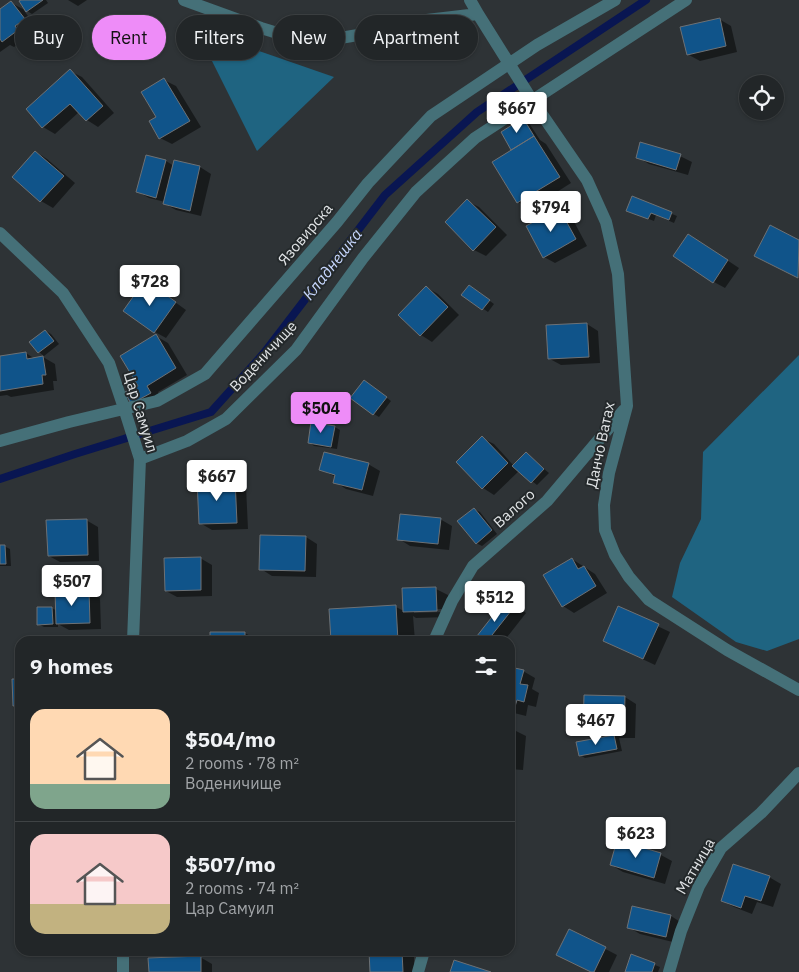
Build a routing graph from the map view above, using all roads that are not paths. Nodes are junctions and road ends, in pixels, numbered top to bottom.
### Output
1 (184, 0) edge
2 (470, 0) edge
3 (614, 0) edge
4 (686, 0) edge
5 (478, 14) junction
6 (510, 66) junction
7 (531, 99) junction
8 (0, 233) edge
9 (627, 406) junction
10 (124, 408) junction
11 (0, 441) edge
12 (140, 459) junction
13 (133, 636) edge
14 (436, 636) edge
15 (799, 690) edge
16 (799, 773) edge
17 (123, 956) edge
18 (423, 956) edge
19 (123, 970) edge
20 (110, 972) edge
21 (418, 972) edge
22 (669, 972) edge

1 - 5 street
2 - 5 street, Данчо Ватах
3 - 6 street, Язовирска
4 - 7 street, Воденичище
5 - 6 street, Данчо Ватах
6 - 7 street, Данчо Ватах
6 - 10 street, Язовирска
7 - 9 street, Данчо Ватах
7 - 12 street, Воденичище
8 - 10 street, Цар Самуил
9 - 14 street, Валого
9 - 15 street, Данчо Ватах
10 - 11 street, Язовирска
10 - 12 street, Цар Самуил
12 - 13 street, Цар Самуил
16 - 22 street, Матница
17 - 19 street
18 - 21 street
19 - 20 street

